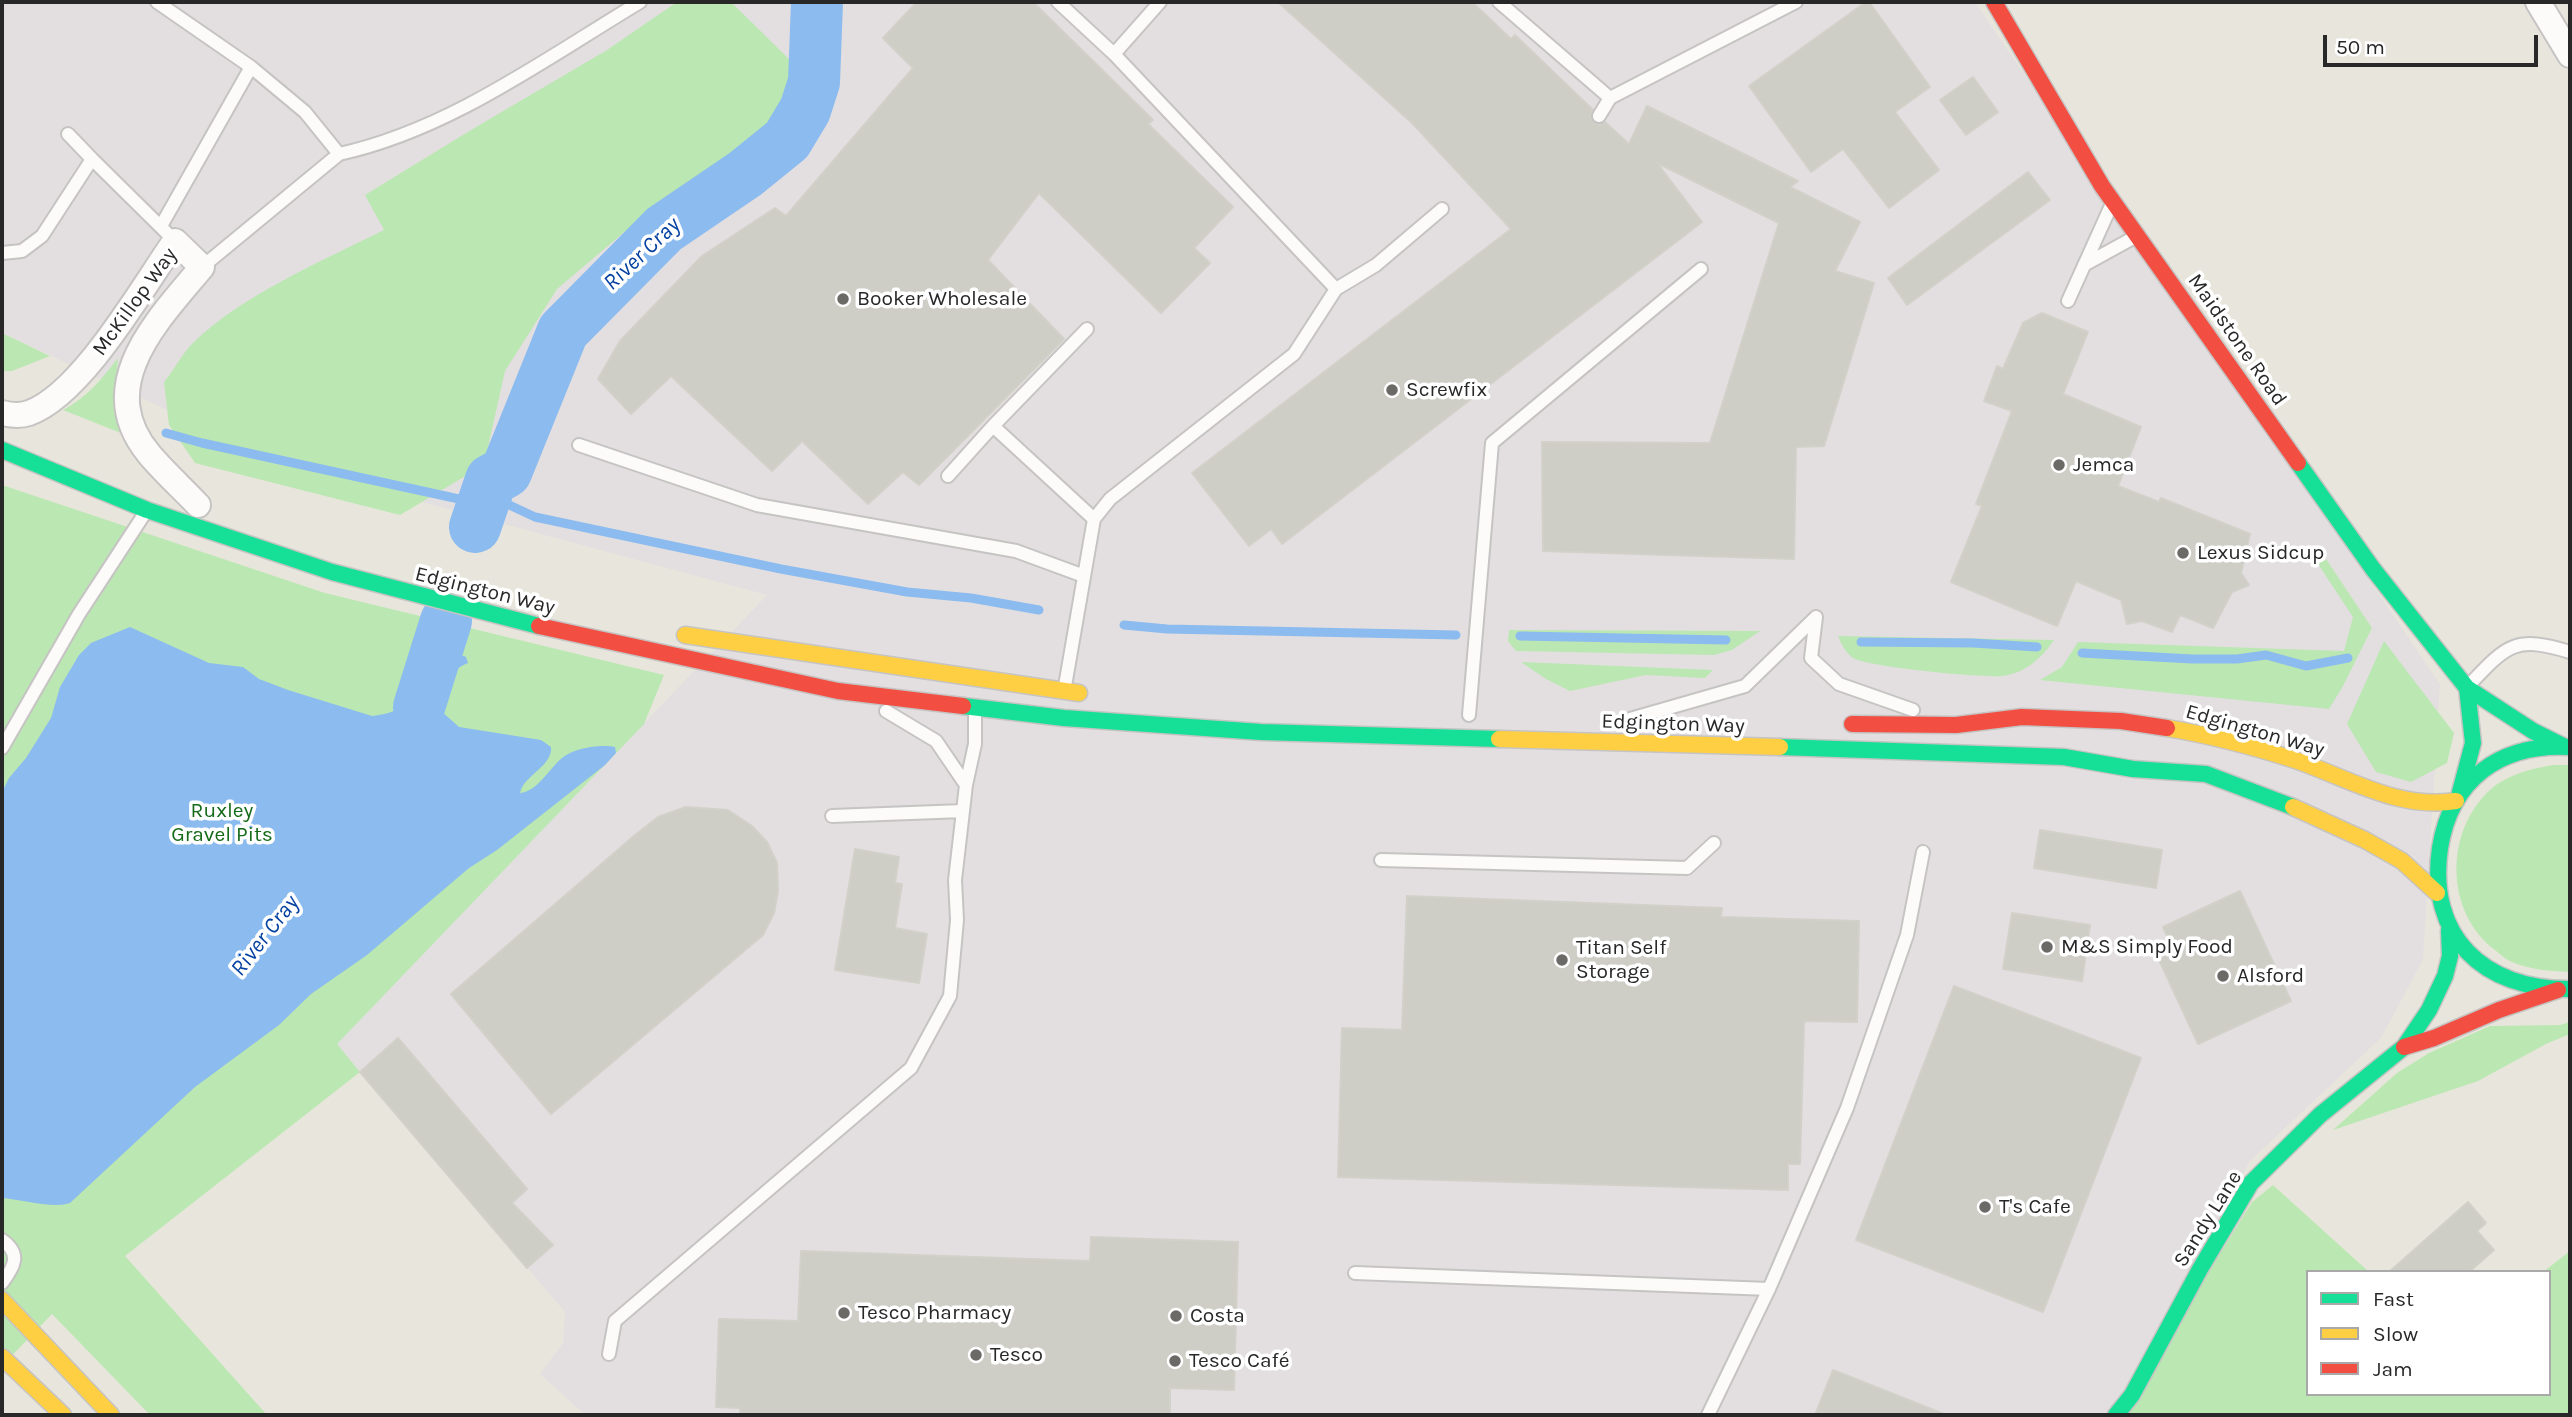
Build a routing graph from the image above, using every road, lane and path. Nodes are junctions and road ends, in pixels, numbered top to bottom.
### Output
1 (157, 2) edge
2 (640, 2) edge
3 (1058, 2) edge
4 (1160, 2) edge
5 (1499, 2) edge
6 (1797, 2) edge
7 (1994, 2) edge
8 (2538, 2) edge
9 (1114, 54) junction
10 (2570, 55) edge
11 (251, 67) junction
12 (1610, 98) junction
13 (1599, 116) dead end
14 (68, 134) dead end
15 (339, 154) junction
16 (92, 159) junction
17 (2113, 202) junction
18 (1442, 209) dead end
19 (168, 234) junction
20 (2137, 236) junction
21 (2, 253) edge
22 (2084, 265) junction
23 (202, 267) junction
24 (1701, 270) dead end
25 (1336, 289) junction
26 (2068, 301) dead end
27 (1087, 329) dead end
28 (6, 423) edge
29 (993, 426) junction
30 (579, 445) dead end
31 (2, 450) edge
32 (948, 475) dead end
33 (161, 490) dead end
34 (204, 507) joint
35 (147, 510) junction
36 (1094, 519) junction
37 (1084, 576) junction
38 (2570, 652) edge
39 (2467, 688) junction
40 (838, 691) junction
41 (1091, 694) dead end
42 (1064, 705) junction
43 (975, 707) junction
44 (1015, 712) junction
45 (1624, 719) joint
46 (1683, 720) dead end
47 (1996, 721) junction
48 (1469, 722) junction
49 (1956, 725) junction
50 (975, 744) junction
51 (1999, 746) junction
52 (2568, 747) edge
53 (2, 748) edge
54 (966, 785) junction
55 (2458, 797) junction
56 (963, 811) junction
57 (832, 816) dead end
58 (1714, 843) dead end
59 (1923, 852) dead end
60 (1381, 860) dead end
61 (2437, 893) junction
62 (2449, 930) junction
63 (2564, 989) edge
64 (2404, 1047) junction
65 (2, 1240) edge
66 (1355, 1273) dead end
67 (2, 1283) edge
68 (1769, 1289) junction
69 (2, 1300) edge
70 (609, 1354) dead end
71 (3, 1359) edge
72 (63, 1415) edge
73 (111, 1415) edge
74 (1708, 1415) edge
75 (2116, 1415) edge

1 - 11 lane
2 - 15 lane
3 - 9 lane
4 - 9 lane
5 - 12 lane
6 - 12 lane
7 - 17 main road, Maidstone Road
8 - 10 street
9 - 25 lane
11 - 15 lane
11 - 19 lane
12 - 13 lane
14 - 16 lane
15 - 23 lane
16 - 19 lane
16 - 21 lane
17 - 20 main road, Maidstone Road
17 - 22 lane
18 - 25 lane
19 - 23 street, McKillop Way
19 - 28 street, McKillop Way
20 - 22 lane
20 - 39 main road, Maidstone Road
22 - 26 lane
23 - 34 street, McKillop Way
24 - 48 lane
25 - 36 lane
27 - 29 lane
29 - 32 lane
29 - 36 lane
30 - 37 lane
31 - 35 main road, Edgington Way
33 - 34 main road
35 - 40 main road, Edgington Way
35 - 53 lane
36 - 37 lane
37 - 42 lane
38 - 39 lane
39 - 52 main road, Maidstone Road
39 - 55 main road
40 - 43 main road, Edgington Way
40 - 54 lane
41 - 42 main road, Edgington Way
42 - 43 main road, Edgington Way
42 - 44 main road, Edgington Way
42 - 48 main road, Edgington Way
43 - 44 main road, Edgington Way
43 - 50 lane
44 - 50 lane
45 - 46 main road, Edgington Way
45 - 49 lane
47 - 49 main road, Edgington Way
47 - 51 main road
47 - 55 main road, Edgington Way
48 - 51 main road, Edgington Way
49 - 51 main road, Edgington Way
50 - 54 lane
51 - 61 main road, Edgington Way
52 - 55 main road
54 - 56 lane
55 - 61 main road
56 - 57 lane
56 - 70 lane
58 - 60 lane
59 - 68 lane
61 - 62 main road
62 - 63 main road
62 - 64 main road, Sandy Lane
63 - 64 main road, Sandy Lane
64 - 75 main road, Sandy Lane
65 - 67 lane
66 - 68 lane
68 - 74 lane
69 - 73 main road
71 - 72 main road

